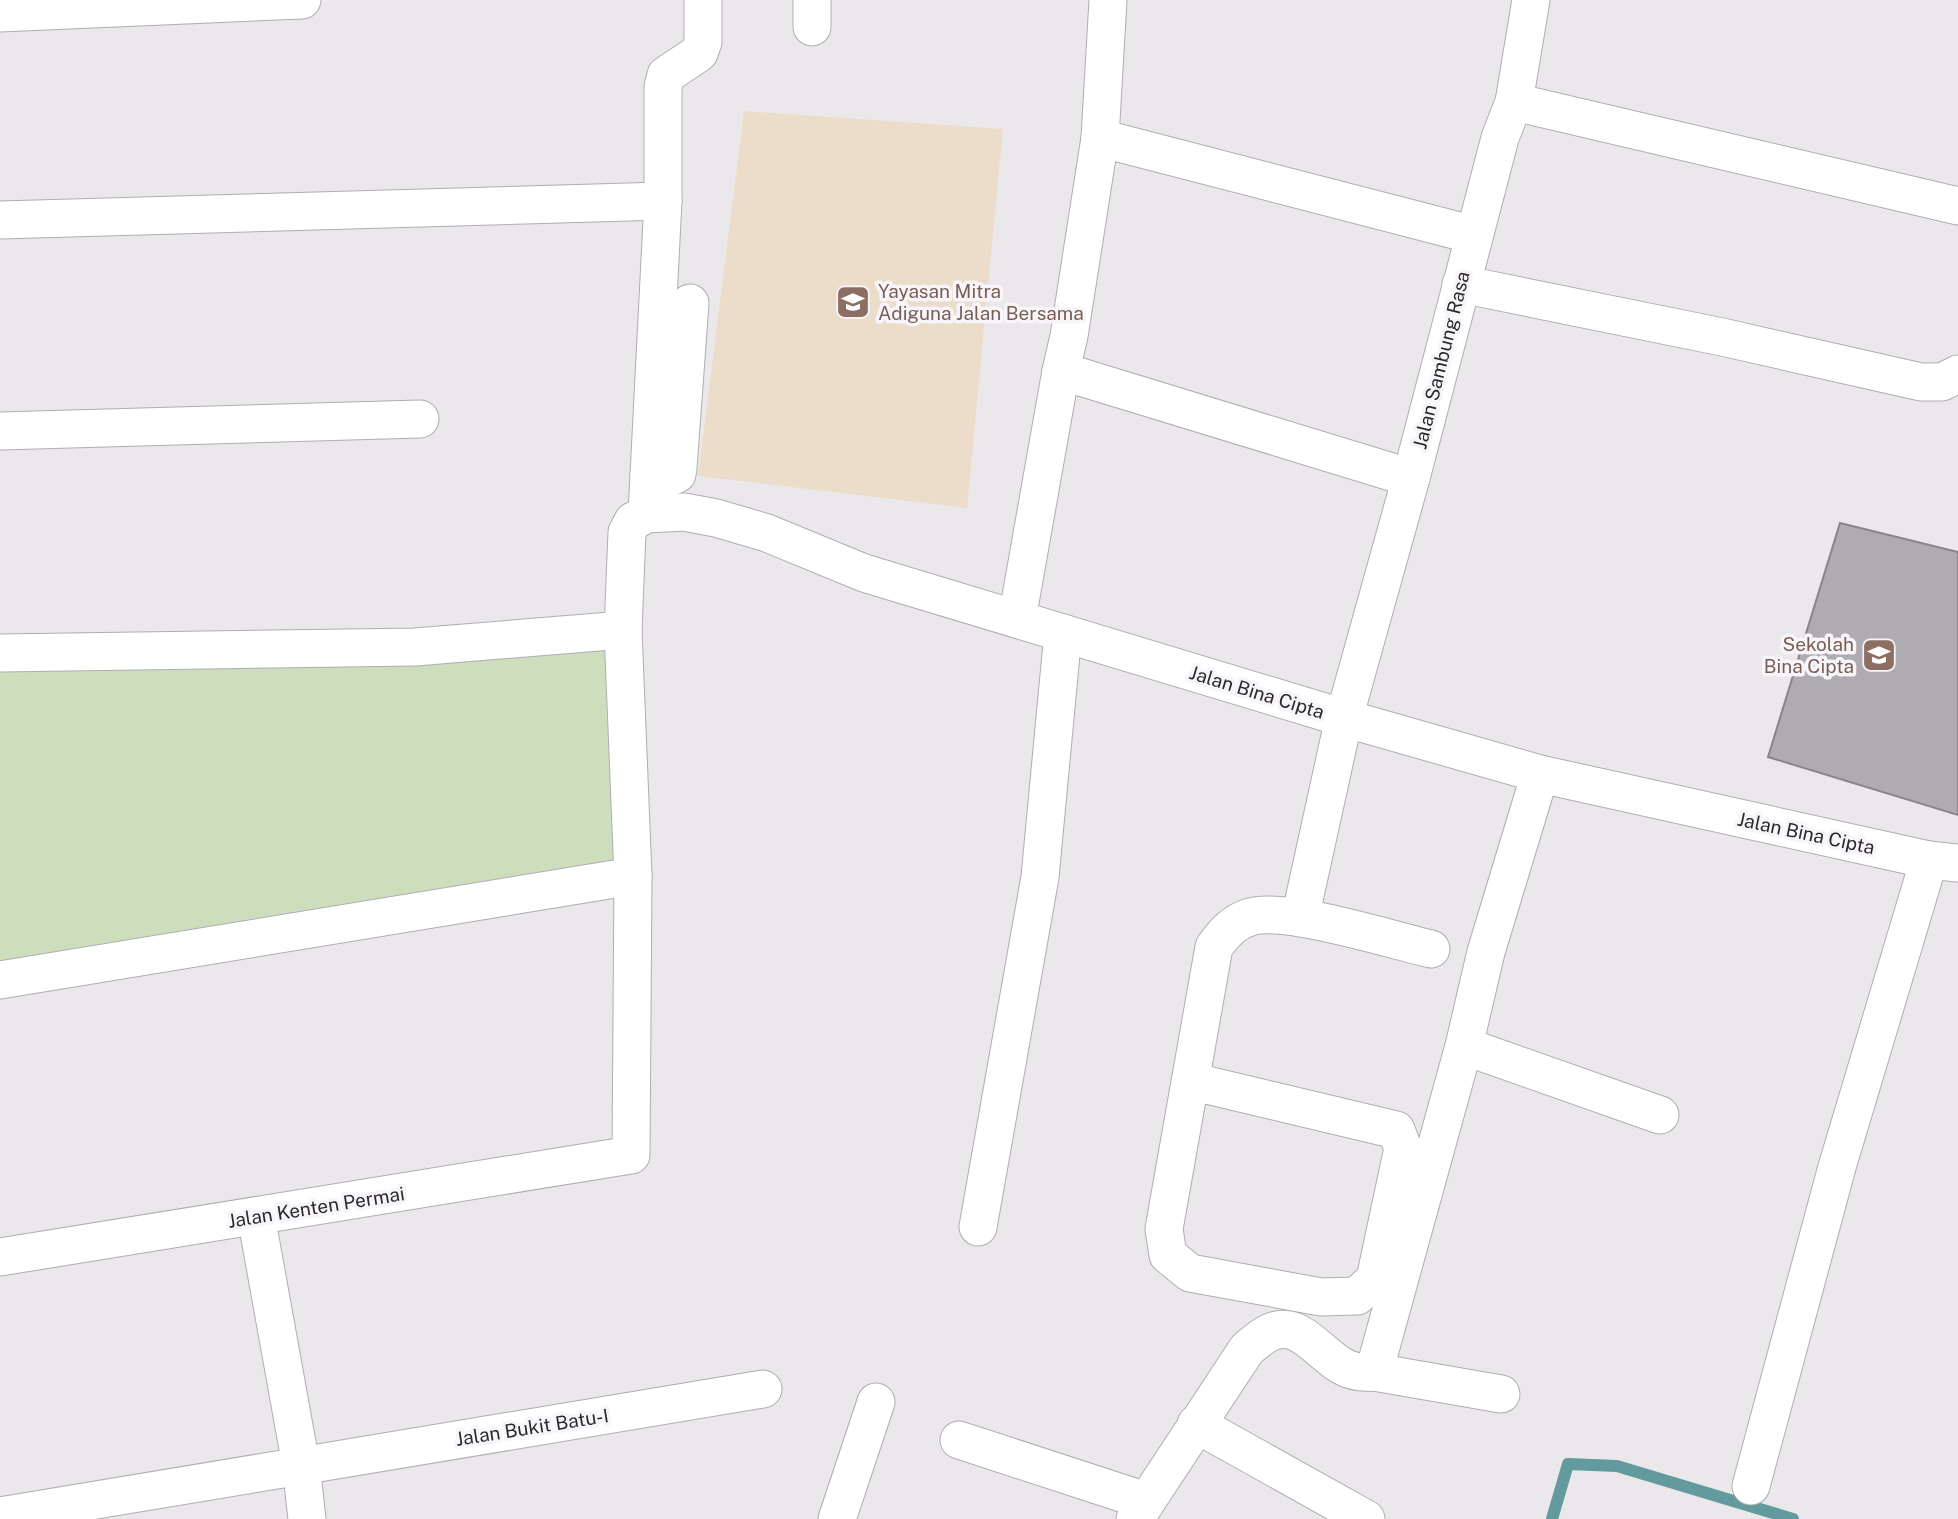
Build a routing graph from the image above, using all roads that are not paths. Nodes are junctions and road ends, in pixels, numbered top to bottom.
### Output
1 (302, 0) edge
2 (703, 0) edge
3 (1108, 0) edge
4 (1531, 0) edge
5 (0, 13) edge
6 (1514, 102) junction
7 (1100, 138) junction
8 (663, 201) junction
9 (1958, 206) edge
10 (0, 220) edge
11 (1474, 235) junction
12 (1461, 284) junction
13 (690, 303) dead end
14 (1060, 371) junction
15 (1958, 374) edge
16 (420, 419) dead end
17 (0, 430) edge
18 (649, 475) junction
19 (1411, 478) junction
20 (647, 513) junction
21 (1017, 619) junction
22 (623, 630) junction
23 (1063, 633) junction
24 (0, 653) edge
25 (1344, 718) junction
26 (1540, 774) junction
27 (1944, 862) edge
28 (633, 876) junction
29 (1300, 918) junction
30 (1431, 949) dead end
31 (0, 980) edge
32 (1464, 1046) junction
33 (1190, 1081) junction
34 (1661, 1115) dead end
35 (257, 1216) junction
36 (978, 1227) dead end
37 (0, 1257) edge
38 (1374, 1372) junction
39 (763, 1389) dead end
40 (1501, 1394) dead end
41 (876, 1402) dead end
42 (1196, 1424) junction
43 (959, 1440) dead end
44 (301, 1465) junction
45 (1751, 1486) dead end
46 (1140, 1510) edge
47 (0, 1516) edge
48 (307, 1519) edge
49 (838, 1519) edge
50 (1366, 1519) edge

1 - 5 street
2 - 8 street
3 - 7 street
4 - 6 street, Jalan Sambung Rasa
6 - 9 street
6 - 11 street, Jalan Sambung Rasa
7 - 11 street
7 - 14 street
8 - 10 street
8 - 18 street
11 - 12 street, Jalan Sambung Rasa
12 - 15 street
12 - 19 street, Jalan Sambung Rasa
13 - 18 street
14 - 19 street
14 - 21 street
16 - 17 street
18 - 20 street
19 - 25 street, Jalan Sambung Rasa
20 - 21 street, Jalan Bina Cipta
20 - 22 street
21 - 23 street, Jalan Bina Cipta
22 - 24 street
22 - 28 street
23 - 25 street, Jalan Bina Cipta
23 - 36 street
25 - 26 street, Jalan Bina Cipta
25 - 29 street, Jalan Sambung Rasa
26 - 27 street, Jalan Bina Cipta
26 - 32 street
27 - 45 street
28 - 31 street
28 - 35 street, Jalan Kenten Permai
29 - 30 street
29 - 33 street
32 - 34 street
32 - 38 street
33 - 33 street
35 - 37 street, Jalan Kenten Permai
35 - 44 street
38 - 40 street
38 - 42 street
39 - 44 street, Jalan Bukit Batu-I
41 - 49 street
42 - 46 street
42 - 50 street
43 - 46 street
44 - 47 street, Jalan Bukit Batu-I
44 - 48 street

